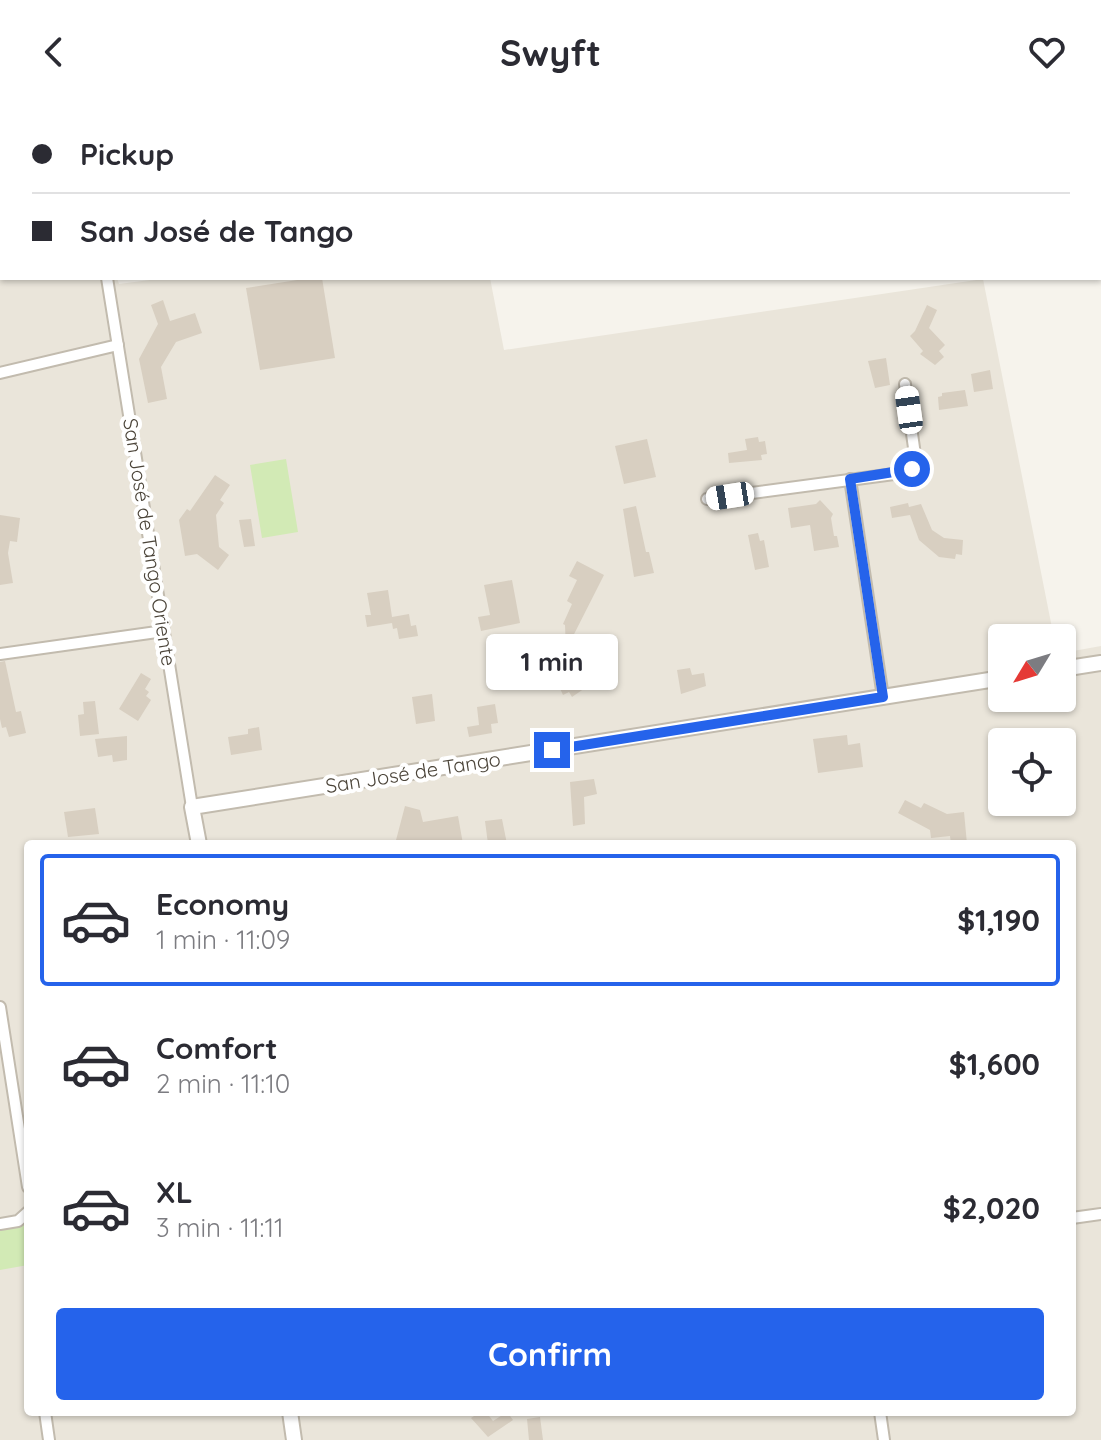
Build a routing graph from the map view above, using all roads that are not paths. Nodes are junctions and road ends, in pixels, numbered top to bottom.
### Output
1 (107, 280) edge
2 (118, 345) junction
3 (0, 373) edge
4 (905, 384) dead end
5 (850, 479) junction
6 (707, 499) dead end
7 (164, 631) junction
8 (0, 654) edge
9 (1101, 663) edge
10 (1076, 667) edge
11 (988, 680) edge
12 (883, 697) junction
13 (192, 807) junction
14 (198, 840) edge
15 (0, 1007) edge
16 (24, 1161) edge
17 (1101, 1214) edge
18 (24, 1216) edge
19 (1076, 1217) edge
20 (0, 1224) edge
21 (46, 1416) edge
22 (291, 1416) edge
23 (881, 1416) edge
24 (49, 1440) edge
25 (294, 1440) edge
26 (884, 1440) edge

1 - 2 street, San José de Tango Oriente
2 - 3 street
2 - 7 street, San José de Tango Oriente
4 - 5 street
5 - 6 street
5 - 12 street
7 - 8 street
7 - 13 street, San José de Tango Oriente
9 - 10 street
11 - 12 street, San José de Tango
12 - 13 street, San José de Tango
13 - 14 street
15 - 16 street
17 - 19 street
18 - 20 street
21 - 24 street
22 - 25 street
23 - 26 street

